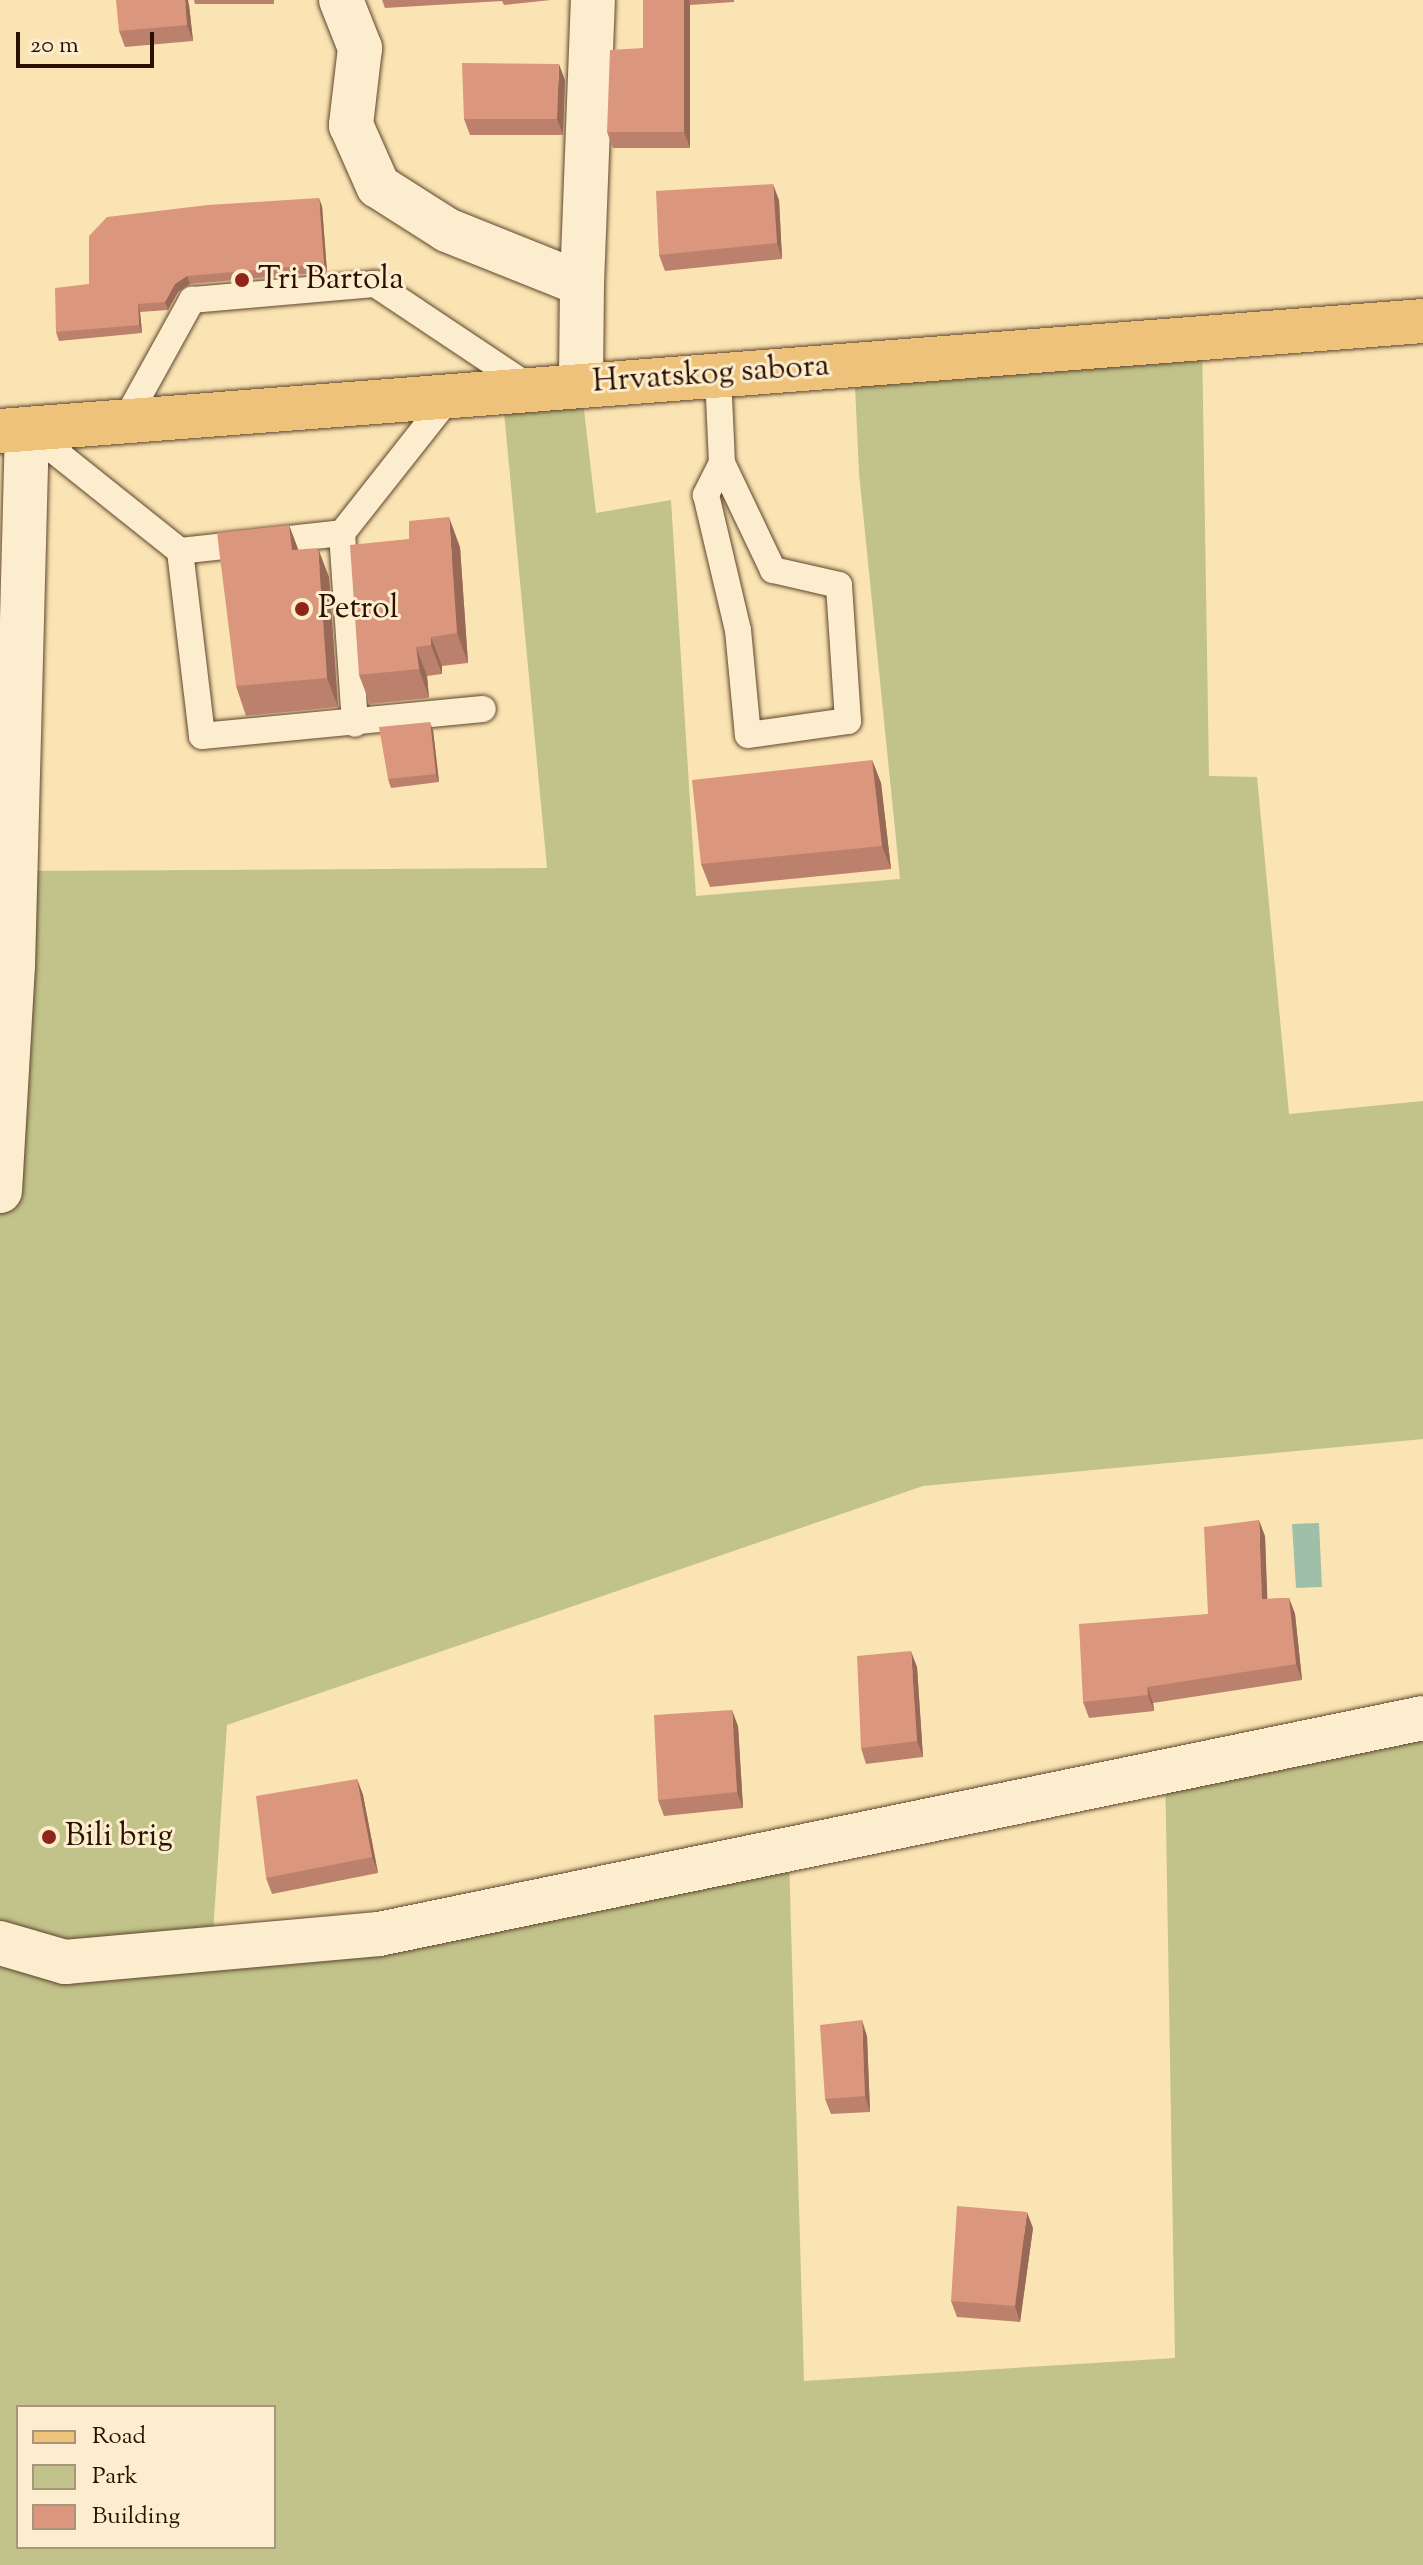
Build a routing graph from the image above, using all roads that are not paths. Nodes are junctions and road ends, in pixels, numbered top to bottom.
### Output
1 (341, 0) edge
2 (593, 0) edge
3 (582, 284) junction
4 (1423, 321) edge
5 (718, 375) junction
6 (581, 384) junction
7 (531, 388) junction
8 (451, 395) junction
9 (124, 423) junction
10 (14, 430) edge
11 (722, 463) junction
12 (342, 533) junction
13 (180, 551) junction
14 (483, 709) dead end
15 (355, 724) junction
16 (0, 1191) edge
17 (1423, 1718) edge
18 (0, 1943) edge

1 - 3 street
2 - 3 street
3 - 6 street
4 - 5 main road, Hrvatskog sabora
5 - 6 main road, Hrvatskog sabora
5 - 11 lane
6 - 7 main road, Hrvatskog sabora
7 - 8 main road, Hrvatskog sabora
7 - 9 lane
8 - 9 main road, Hrvatskog sabora
8 - 12 lane
9 - 10 main road, Hrvatskog sabora
10 - 13 lane
10 - 16 street
11 - 11 lane
12 - 13 lane
12 - 15 lane
13 - 15 lane
14 - 15 lane
17 - 18 street

